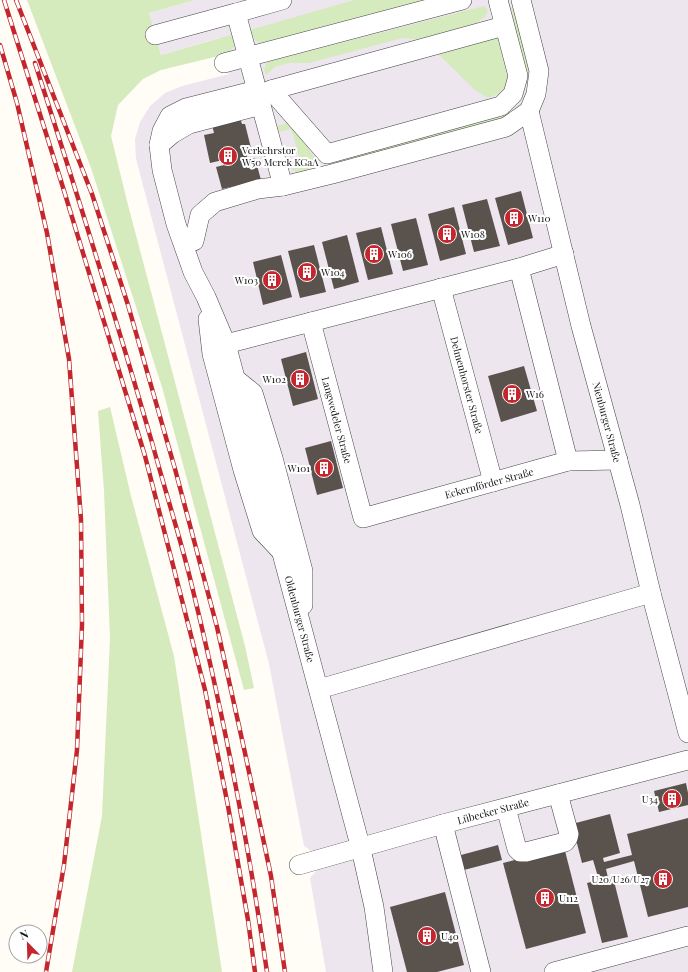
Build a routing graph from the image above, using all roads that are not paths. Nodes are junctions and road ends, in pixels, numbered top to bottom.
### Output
1 (282, 0) edge
2 (462, 0) edge
3 (498, 0) edge
4 (521, 0) edge
5 (236, 13) junction
6 (504, 26) junction
7 (155, 35) dead end
8 (248, 57) junction
9 (224, 63) dead end
10 (262, 95) junction
11 (529, 111) junction
12 (327, 154) junction
13 (332, 174) junction
14 (283, 186) junction
15 (564, 254) junction
16 (519, 268) junction
17 (193, 272) junction
18 (442, 288) junction
19 (206, 297) junction
20 (311, 322) junction
21 (226, 344) junction
22 (236, 379) junction
23 (618, 460) junction
24 (568, 461) junction
25 (494, 482) junction
26 (363, 518) joint
27 (282, 552) junction
28 (651, 593) junction
29 (303, 628) junction
30 (319, 689) junction
31 (688, 733) edge
32 (688, 760) edge
33 (558, 794) junction
34 (506, 808) junction
35 (443, 824) junction
36 (360, 849) junction
37 (299, 865) dead end
38 (688, 936) edge
39 (382, 972) edge
40 (481, 972) edge
41 (554, 972) edge

1 - 5 lane
2 - 8 lane
3 - 6 lane
4 - 11 lane
5 - 7 lane
5 - 8 lane
6 - 10 lane
6 - 12 lane
8 - 9 lane
8 - 10 lane
10 - 12 lane
10 - 14 lane
10 - 17 lane, Oldenburger Straße
11 - 13 lane
11 - 15 lane, Nienburger Straße
12 - 13 lane
13 - 14 lane
14 - 17 lane
15 - 16 lane
15 - 23 lane, Nienburger Straße
16 - 18 lane
16 - 24 lane
17 - 19 lane, Oldenburger Straße
18 - 20 lane
18 - 25 lane, Delmenhorster Straße
19 - 21 lane, Oldenburger Straße
19 - 27 lane
20 - 21 lane
20 - 26 lane, Langwedeler Straße
21 - 22 lane, Oldenburger Straße
22 - 27 lane, Oldenburger Straße
22 - 29 lane
23 - 24 lane, Eckernförder Straße
23 - 28 lane, Nienburger Straße
24 - 25 lane, Eckernförder Straße
25 - 26 lane, Eckernförder Straße
27 - 29 lane, Oldenburger Straße
28 - 30 lane
28 - 31 lane, Nienburger Straße
29 - 30 lane, Oldenburger Straße
30 - 36 lane, Oldenburger Straße
32 - 33 lane, Lübecker Straße
33 - 34 lane, Lübecker Straße
33 - 34 lane
34 - 35 lane, Lübecker Straße
35 - 36 lane, Lübecker Straße
35 - 40 lane
36 - 37 lane, Lübecker Straße
36 - 39 lane, Oldenburger Straße
38 - 41 lane

